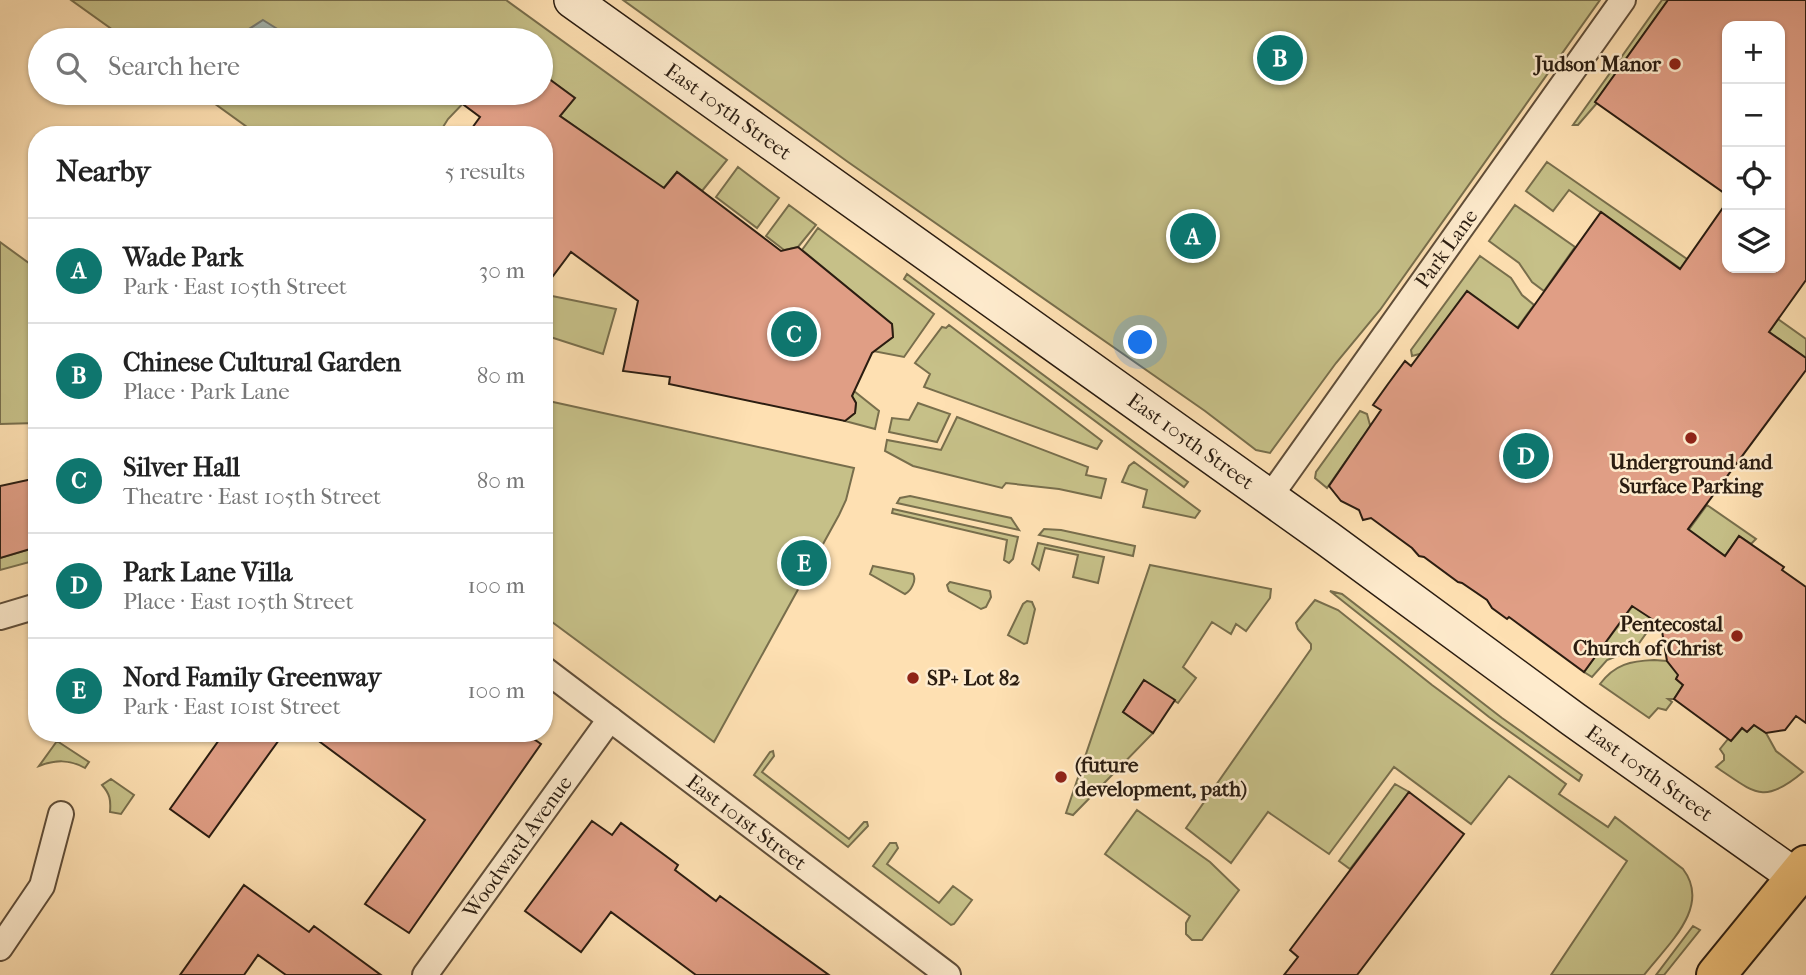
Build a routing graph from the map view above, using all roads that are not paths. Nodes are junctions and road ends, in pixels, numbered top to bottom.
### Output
1 (572, 0) edge
2 (1623, 0) edge
3 (1269, 498) junction
4 (28, 609) edge
5 (0, 617) edge
6 (553, 676) edge
7 (610, 719) junction
8 (61, 814) dead end
9 (1803, 875) edge
10 (0, 948) edge
11 (425, 975) edge
12 (948, 975) edge
13 (1716, 975) edge

1 - 3 main road, East 105th Street
2 - 3 street, Park Lane
3 - 9 main road, East 105th Street
4 - 5 street
6 - 7 street, East 101st Street
7 - 11 street, Woodward Avenue
7 - 12 street, East 101st Street
8 - 10 street
9 - 13 main road

